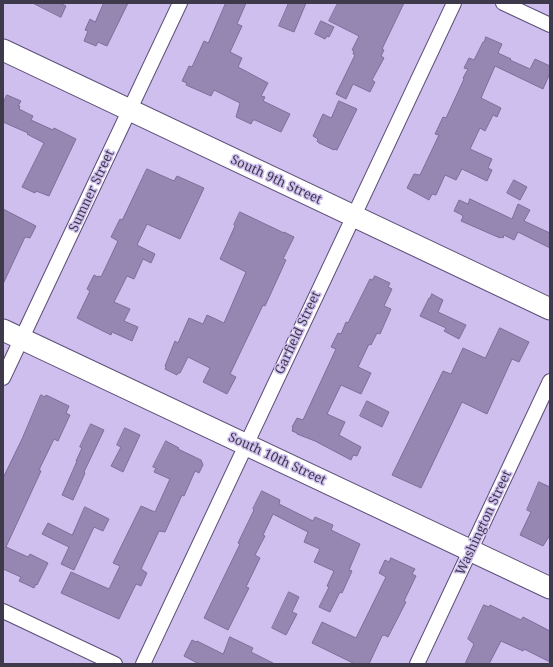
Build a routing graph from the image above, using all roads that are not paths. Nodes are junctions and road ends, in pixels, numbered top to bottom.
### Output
1 (180, 3) edge
2 (454, 3) edge
3 (502, 3) edge
4 (550, 25) edge
5 (3, 50) edge
6 (129, 110) junction
7 (354, 216) junction
8 (550, 309) edge
9 (12, 335) edge
10 (3, 378) edge
11 (550, 382) edge
12 (246, 444) junction
13 (470, 551) junction
14 (550, 588) edge
15 (3, 611) edge
16 (115, 664) edge
17 (143, 664) edge
18 (417, 664) edge

1 - 6 street, Sumner Street
2 - 7 street, Garfield Street
3 - 4 street
5 - 6 main road, South 9th Street
6 - 7 main road, South 9th Street
6 - 9 street, Sumner Street
7 - 8 main road, South 9th Street
7 - 12 street, Garfield Street
9 - 10 street, Sumner Street
9 - 12 main road, South 10th Street
11 - 13 street, Washington Street
12 - 13 main road, South 10th Street
12 - 17 street, Garfield Street
13 - 14 main road, South 10th Street
13 - 18 street, Washington Street
15 - 16 street

